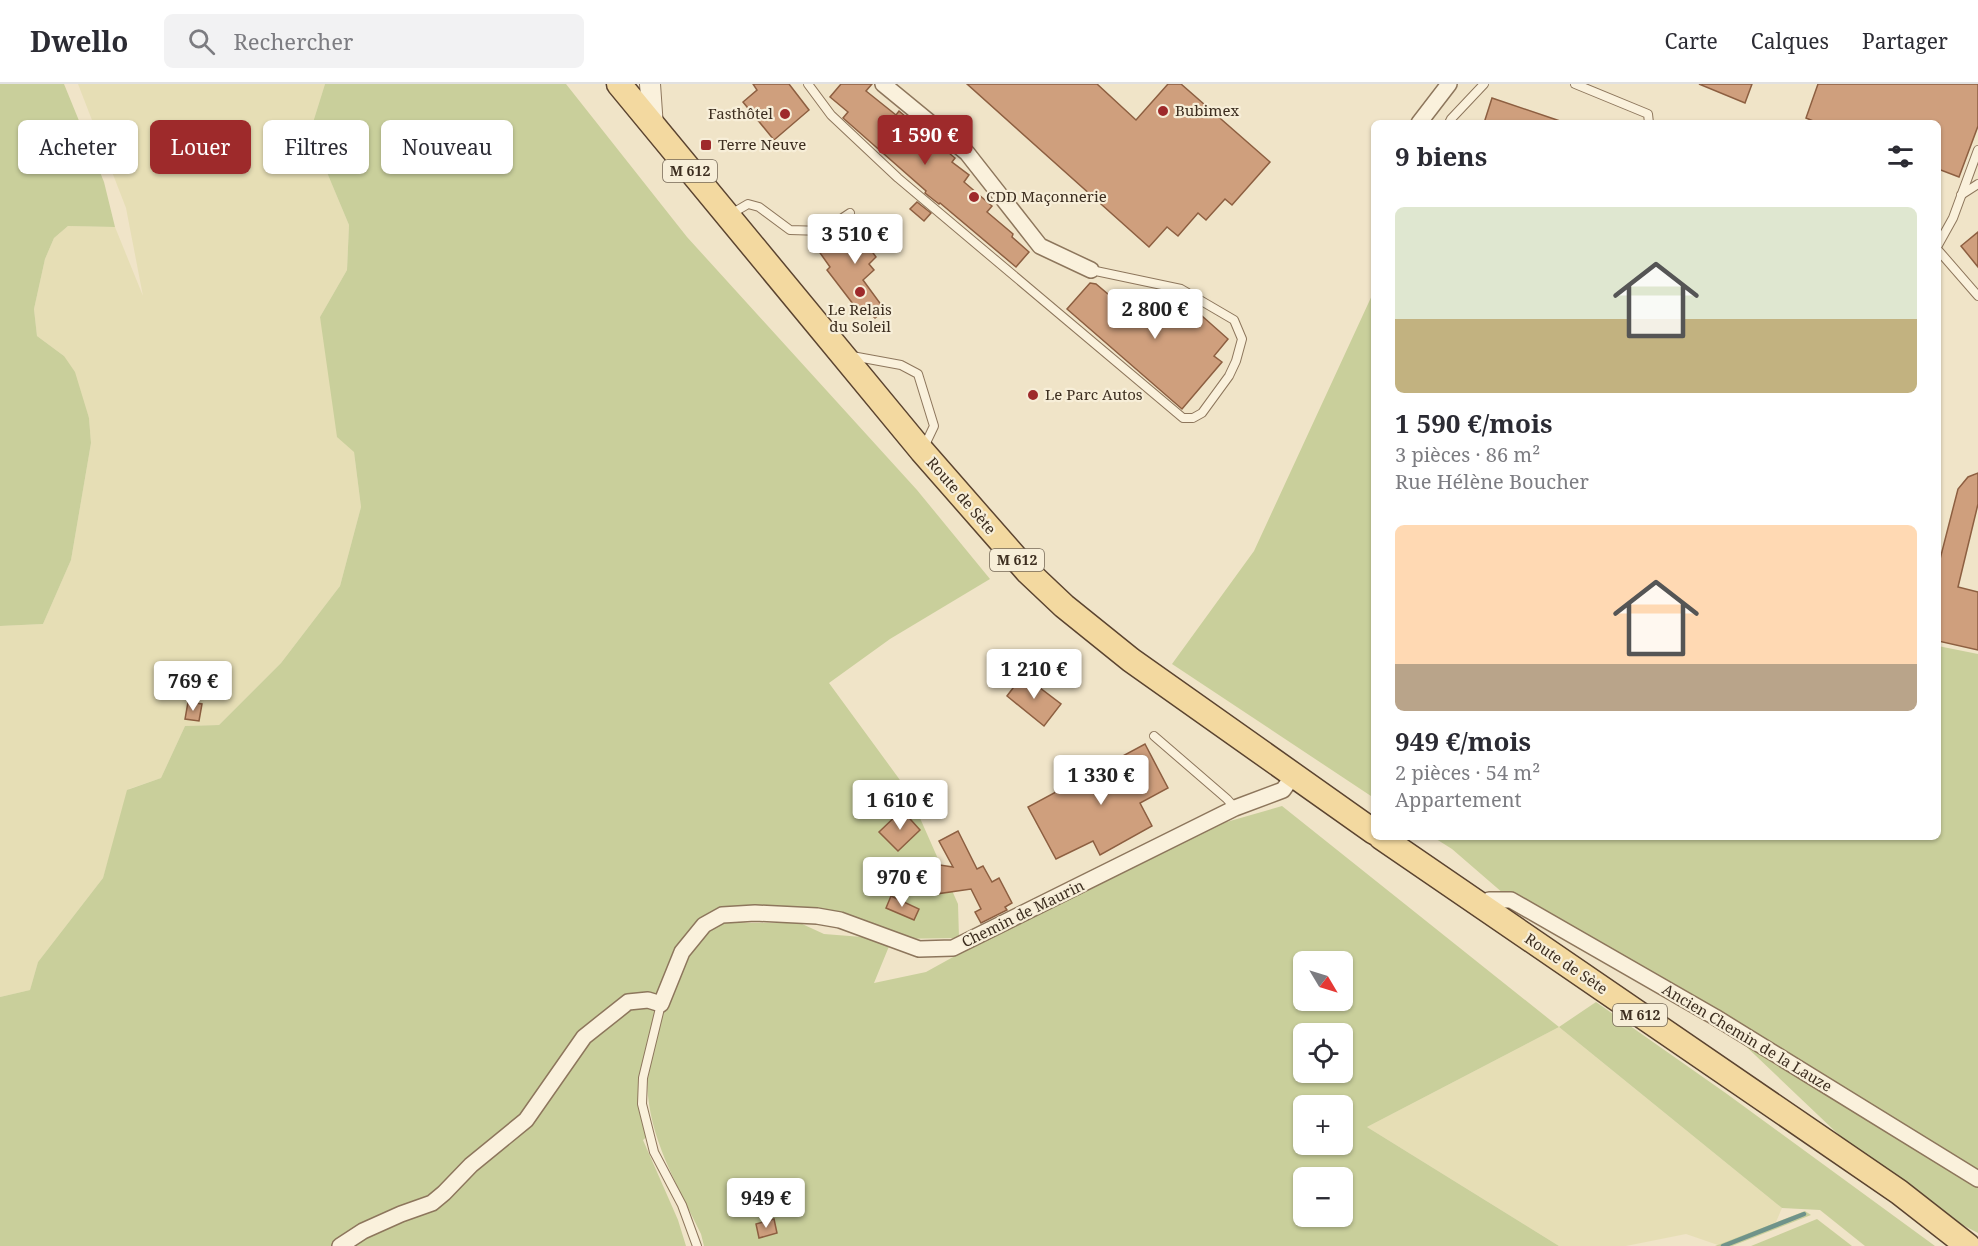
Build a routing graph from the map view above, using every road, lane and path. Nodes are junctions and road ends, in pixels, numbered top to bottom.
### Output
1 (619, 84) edge
2 (650, 84) edge
3 (808, 84) edge
4 (883, 84) edge
5 (1449, 84) edge
6 (1484, 84) edge
7 (1575, 84) edge
8 (1421, 120) edge
9 (1450, 120) edge
10 (1649, 120) edge
11 (653, 127) junction
12 (1978, 150) edge
13 (1978, 184) edge
14 (1961, 195) junction
15 (850, 213) dead end
16 (727, 216) junction
17 (1941, 240) edge
18 (1941, 253) edge
19 (1090, 270) joint
20 (1978, 296) edge
21 (842, 354) junction
22 (922, 451) junction
23 (1154, 736) dead end
24 (1293, 776) junction
25 (1235, 808) junction
26 (1371, 830) edge
27 (1385, 840) edge
28 (1482, 907) junction
29 (661, 1004) junction
30 (1978, 1179) edge
31 (1899, 1192) junction
32 (1978, 1233) edge
33 (340, 1246) edge
34 (697, 1246) edge
35 (1968, 1246) edge

1 - 11 main road, Route de Sète / M 612
2 - 11 street
3 - 19 lane
4 - 19 street
5 - 8 street
6 - 9 lane
7 - 10 lane
11 - 16 main road, Route de Sète / M 612
12 - 14 lane
13 - 14 lane
14 - 17 lane
15 - 16 lane
16 - 21 main road, Route de Sète / M 612
18 - 20 lane
21 - 22 main road, Route de Sète / M 612
21 - 22 lane
22 - 24 main road, Route de Sète / M 612
23 - 25 lane
24 - 25 street, Chemin de Maurin
24 - 26 main road, Route de Sète / M 612
25 - 29 street, Chemin de Maurin
27 - 28 main road, Route de Sète / M 612
28 - 30 street, Ancien Chemin de la Lauze
28 - 31 main road, Route de Sète / M 612
29 - 33 street
29 - 34 lane
31 - 32 main road, Route de Sète / M 612
31 - 35 main road, Route de Sète / M 612

